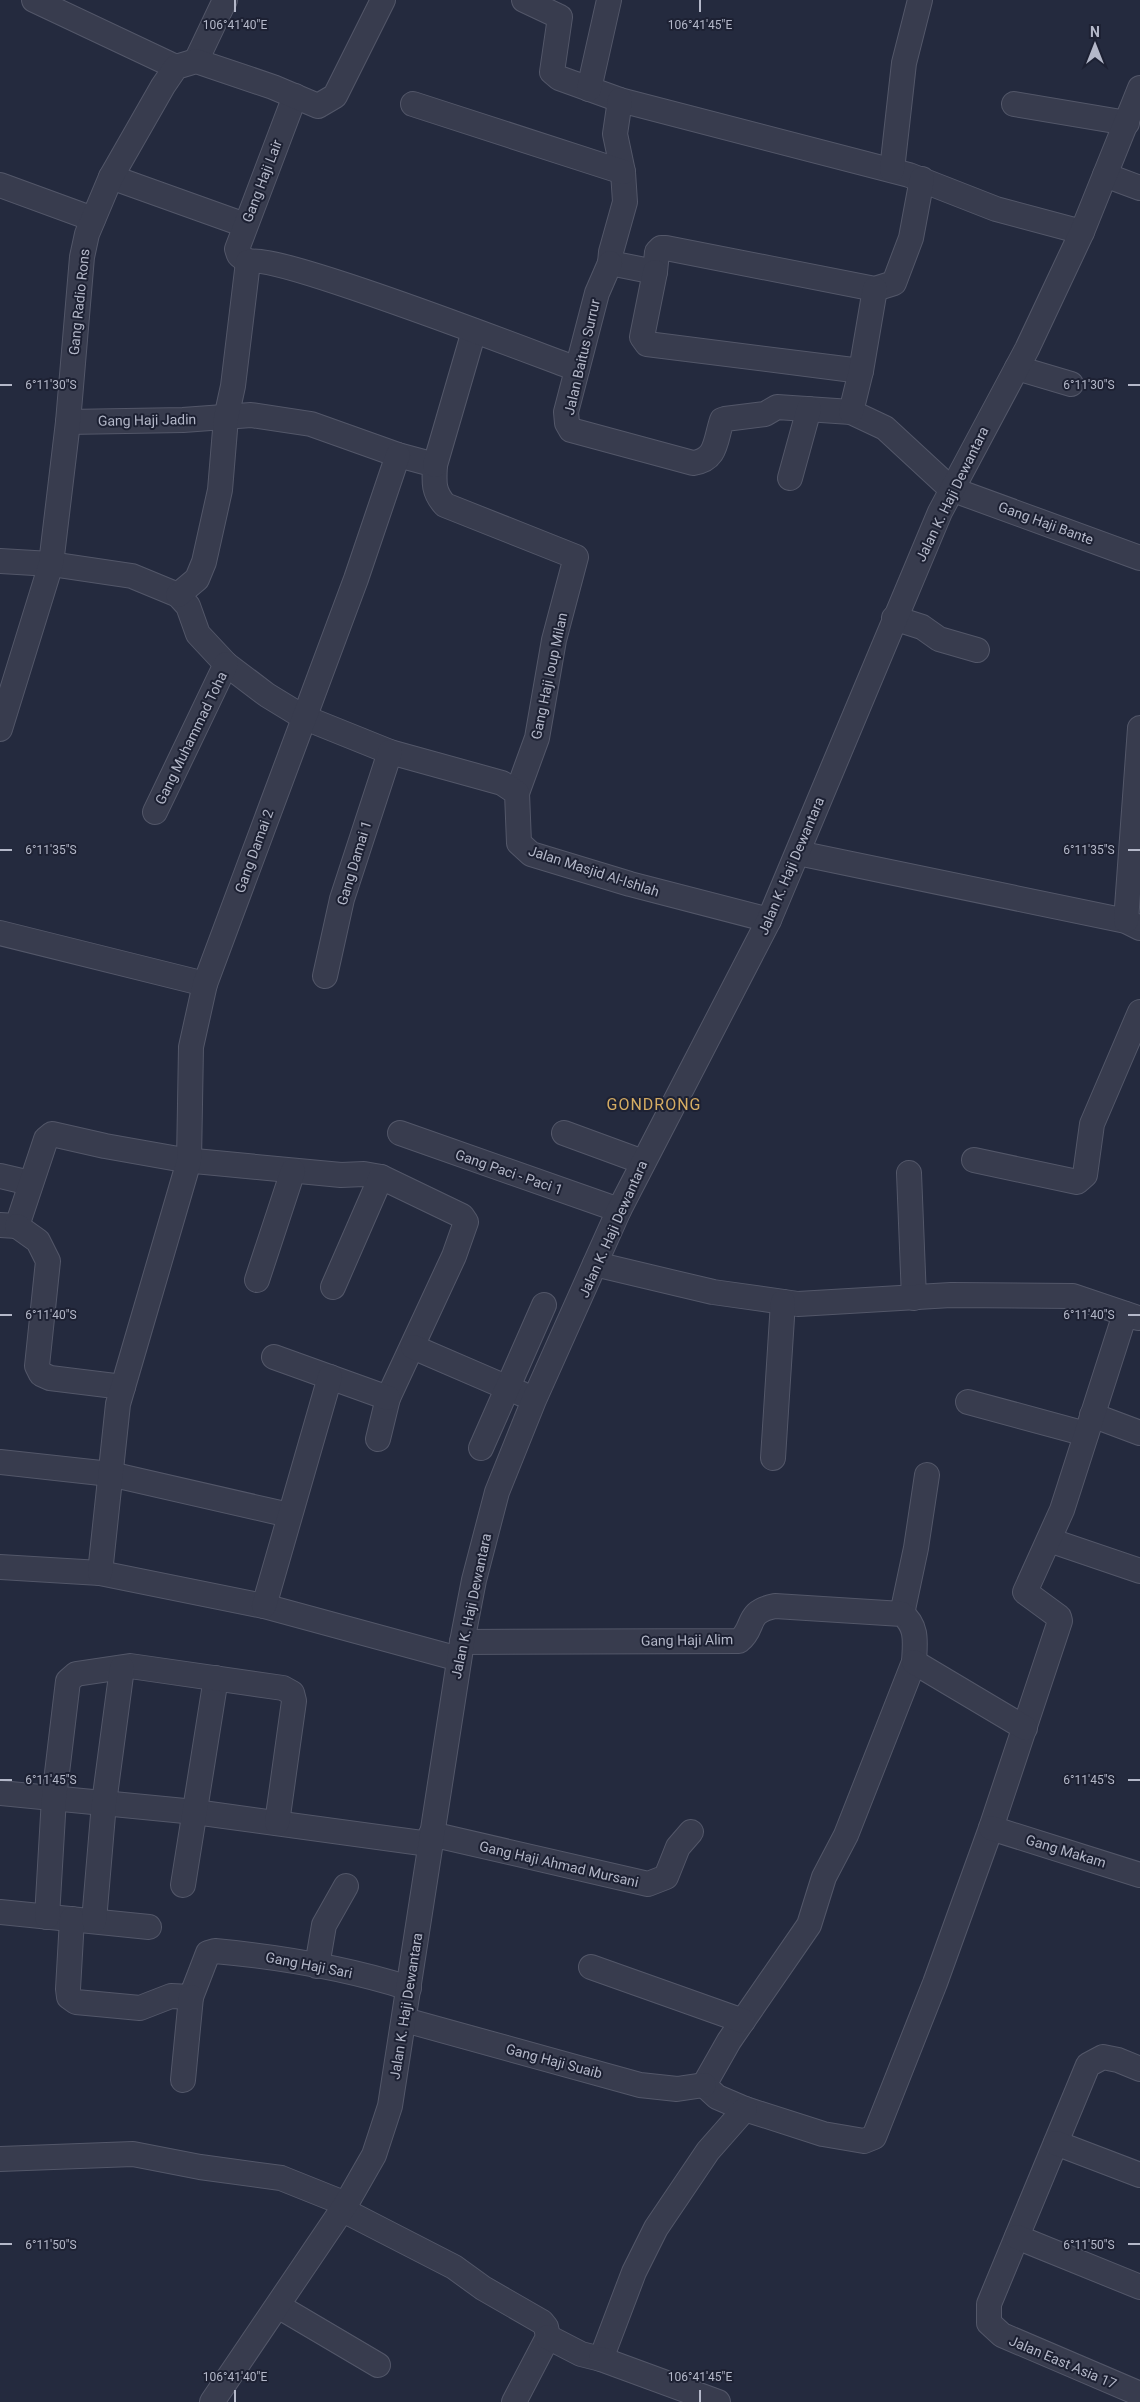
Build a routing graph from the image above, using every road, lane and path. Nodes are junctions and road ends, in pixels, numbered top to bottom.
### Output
1 (34, 0) edge
2 (225, 0) edge
3 (383, 0) edge
4 (524, 0) edge
5 (609, 0) edge
6 (914, 2) edge
7 (186, 64) junction
8 (1140, 88) edge
9 (589, 89) junction
10 (295, 96) junction
11 (620, 100) junction
12 (413, 104) dead end
13 (1014, 104) dead end
14 (1127, 123) junction
15 (892, 170) junction
16 (623, 172) junction
17 (1105, 175) junction
18 (111, 177) junction
19 (922, 179) junction
20 (0, 185) edge
21 (1140, 188) edge
22 (93, 219) junction
23 (245, 225) junction
24 (1082, 232) junction
25 (248, 262) junction
26 (610, 263) junction
27 (655, 272) junction
28 (874, 289) junction
29 (474, 331) junction
30 (1017, 368) junction
31 (577, 369) junction
32 (861, 371) junction
33 (1070, 384) dead end
34 (809, 409) junction
35 (851, 412) junction
36 (226, 418) junction
37 (68, 422) junction
38 (398, 455) junction
39 (435, 465) junction
40 (790, 478) dead end
41 (951, 489) junction
42 (1140, 558) edge
43 (0, 561) edge
44 (51, 564) junction
45 (178, 595) junction
46 (894, 618) junction
47 (977, 650) dead end
48 (226, 664) junction
49 (303, 717) junction
50 (1140, 728) edge
51 (0, 729) edge
52 (390, 752) junction
53 (517, 793) junction
54 (155, 812) dead end
55 (798, 853) junction
56 (769, 920) junction
57 (1133, 925) edge
58 (0, 933) edge
59 (326, 976) dead end
60 (205, 984) junction
61 (1140, 1012) edge
62 (400, 1133) dead end
63 (564, 1133) dead end
64 (974, 1160) dead end
65 (189, 1161) junction
66 (643, 1162) junction
67 (293, 1171) junction
68 (909, 1173) dead end
69 (0, 1176) edge
70 (381, 1177) junction
71 (30, 1183) junction
72 (619, 1210) junction
73 (8, 1226) edge
74 (596, 1264) junction
75 (257, 1280) dead end
76 (332, 1287) dead end
77 (914, 1298) junction
78 (783, 1302) junction
79 (544, 1305) dead end
80 (1132, 1316) edge
81 (413, 1347) junction
82 (274, 1357) dead end
83 (330, 1377) junction
84 (123, 1388) junction
85 (508, 1388) junction
86 (388, 1398) junction
87 (534, 1400) junction
88 (968, 1402) dead end
89 (1089, 1424) junction
90 (1140, 1433) edge
91 (378, 1439) dead end
92 (481, 1448) dead end
93 (773, 1458) dead end
94 (0, 1462) edge
95 (110, 1474) junction
96 (927, 1475) dead end
97 (289, 1515) junction
98 (1049, 1540) junction
99 (0, 1567) edge
100 (1140, 1571) edge
101 (100, 1573) junction
102 (264, 1606) junction
103 (902, 1614) junction
104 (461, 1650) junction
105 (914, 1662) junction
106 (122, 1668) junction
107 (216, 1678) junction
108 (1025, 1728) junction
109 (0, 1793) edge
110 (54, 1798) junction
111 (104, 1802) junction
112 (195, 1812) junction
113 (277, 1823) junction
114 (992, 1828) junction
115 (691, 1832) dead end
116 (430, 1839) junction
117 (1140, 1874) edge
118 (184, 1884) dead end
119 (346, 1886) dead end
120 (0, 1912) edge
121 (47, 1917) junction
122 (83, 1920) junction
123 (149, 1927) dead end
124 (317, 1966) junction
125 (591, 1966) dead end
126 (409, 1988) junction
127 (192, 1997) junction
128 (404, 2020) junction
129 (743, 2021) junction
130 (1140, 2069) edge
131 (183, 2080) dead end
132 (704, 2085) junction
133 (745, 2110) junction
134 (1056, 2143) junction
135 (0, 2159) edge
136 (1140, 2175) edge
137 (344, 2207) junction
138 (1017, 2237) junction
139 (1140, 2286) edge
140 (278, 2306) junction
141 (548, 2337) junction
142 (601, 2359) junction
143 (378, 2365) dead end
144 (1140, 2394) edge
145 (212, 2402) edge
146 (514, 2402) edge
147 (718, 2402) edge

1 - 7 street
2 - 7 street, Gang Radio Rons
3 - 10 street
4 - 9 street
5 - 9 street
6 - 15 street
7 - 10 street
7 - 18 street, Gang Radio Rons
8 - 14 street, Jalan K. Haji Dewantara
9 - 11 street
10 - 23 street, Gang Haji Lair
11 - 15 street
11 - 16 street, Jalan Baitus Surrur
12 - 16 street
13 - 14 street
14 - 17 street, Jalan K. Haji Dewantara
15 - 19 street
16 - 26 street, Jalan Baitus Surrur
17 - 21 street
17 - 24 street, Jalan K. Haji Dewantara
18 - 22 street, Gang Radio Rons
18 - 23 street
19 - 24 street
19 - 28 street
20 - 22 street
22 - 37 street, Gang Radio Rons
23 - 25 street, Gang Haji Lair
24 - 30 street, Jalan K. Haji Dewantara
25 - 29 street
25 - 36 street
26 - 27 street
26 - 31 street, Jalan Baitus Surrur
27 - 28 street
27 - 32 street
28 - 32 street
29 - 31 street
29 - 39 street
30 - 33 street
30 - 41 street, Jalan K. Haji Dewantara
31 - 34 street, Jalan Baitus Surrur
32 - 35 street
34 - 35 street, Jalan Baitus Surrur
34 - 40 street
35 - 41 street, Jalan Baitus Surrur
36 - 37 street, Gang Haji Jadin
36 - 38 street, Gang Haji Jadin
36 - 45 street
37 - 44 street, Gang Radio Rons
38 - 39 street, Gang Haji Jadin
38 - 49 street, Gang Damai 2
39 - 53 street, Gang Haji Ioup Milan
41 - 42 street, Gang Haji Bante
41 - 46 street, Jalan K. Haji Dewantara
43 - 44 street
44 - 45 street
44 - 51 street, Gang Radio Rons
45 - 48 street
46 - 47 street
46 - 55 street, Jalan K. Haji Dewantara
48 - 49 street
48 - 54 street, Gang Muhammad Toha
49 - 52 street
49 - 60 street, Gang Damai 2
50 - 57 street
52 - 53 street
52 - 59 street, Gang Damai 1
53 - 56 street, Jalan Masjid Al-Ishlah
55 - 56 street, Jalan K. Haji Dewantara
55 - 57 street
56 - 66 street, Jalan K. Haji Dewantara
58 - 60 street
60 - 65 street, Gang Damai 2
61 - 64 street
62 - 72 street, Gang Paci - Paci 1
63 - 66 street
65 - 67 street
65 - 71 street
65 - 84 street, Gang Damai 2
66 - 72 street, Jalan K. Haji Dewantara
67 - 70 street
67 - 75 street
68 - 77 street
69 - 71 street
70 - 76 street
70 - 81 street
71 - 73 street
72 - 74 street, Jalan K. Haji Dewantara
73 - 84 street
74 - 78 street
74 - 87 street, Jalan K. Haji Dewantara
77 - 78 street
77 - 80 street
78 - 93 street
79 - 85 street
80 - 89 street
81 - 85 street
81 - 86 street
82 - 83 street
83 - 86 street
83 - 97 street
84 - 95 street, Gang Damai 2
85 - 87 street
85 - 92 street
86 - 91 street
87 - 104 street, Jalan K. Haji Dewantara
88 - 89 street
89 - 90 street
89 - 98 street
94 - 95 street
95 - 97 street
95 - 101 street, Gang Damai 2
96 - 103 street
97 - 102 street
98 - 100 street
98 - 108 street
99 - 101 street
101 - 102 street
102 - 104 street
103 - 104 street, Gang Haji Alim
103 - 105 street
104 - 116 street, Jalan K. Haji Dewantara
105 - 108 street
105 - 129 street
106 - 107 street
106 - 110 street
106 - 111 street
107 - 112 street
107 - 113 street
108 - 114 street
109 - 110 street, Gang Haji Ahmad Mursani
110 - 111 street, Gang Haji Ahmad Mursani
110 - 121 street
111 - 112 street, Gang Haji Ahmad Mursani
111 - 122 street
112 - 113 street, Gang Haji Ahmad Mursani
112 - 118 street
113 - 116 street, Gang Haji Ahmad Mursani
114 - 117 street, Gang Makam
114 - 133 street
115 - 116 street, Gang Haji Ahmad Mursani
116 - 126 street, Jalan K. Haji Dewantara
119 - 124 street
120 - 121 street
121 - 122 street
122 - 123 street
122 - 127 street
124 - 126 street, Gang Haji Sari
124 - 127 street, Gang Haji Sari
125 - 129 street
126 - 128 street, Jalan K. Haji Dewantara
127 - 131 street
128 - 132 street, Gang Haji Suaib
128 - 137 street, Jalan K. Haji Dewantara
129 - 132 street
130 - 134 street
132 - 133 street
133 - 142 street
134 - 136 street
134 - 138 street
135 - 137 street
137 - 140 street, Jalan K. Haji Dewantara
137 - 141 street
138 - 139 street
138 - 144 street, Jalan East Asia 17
140 - 143 street
140 - 145 street, Jalan K. Haji Dewantara
141 - 142 street
141 - 146 street
142 - 147 street

